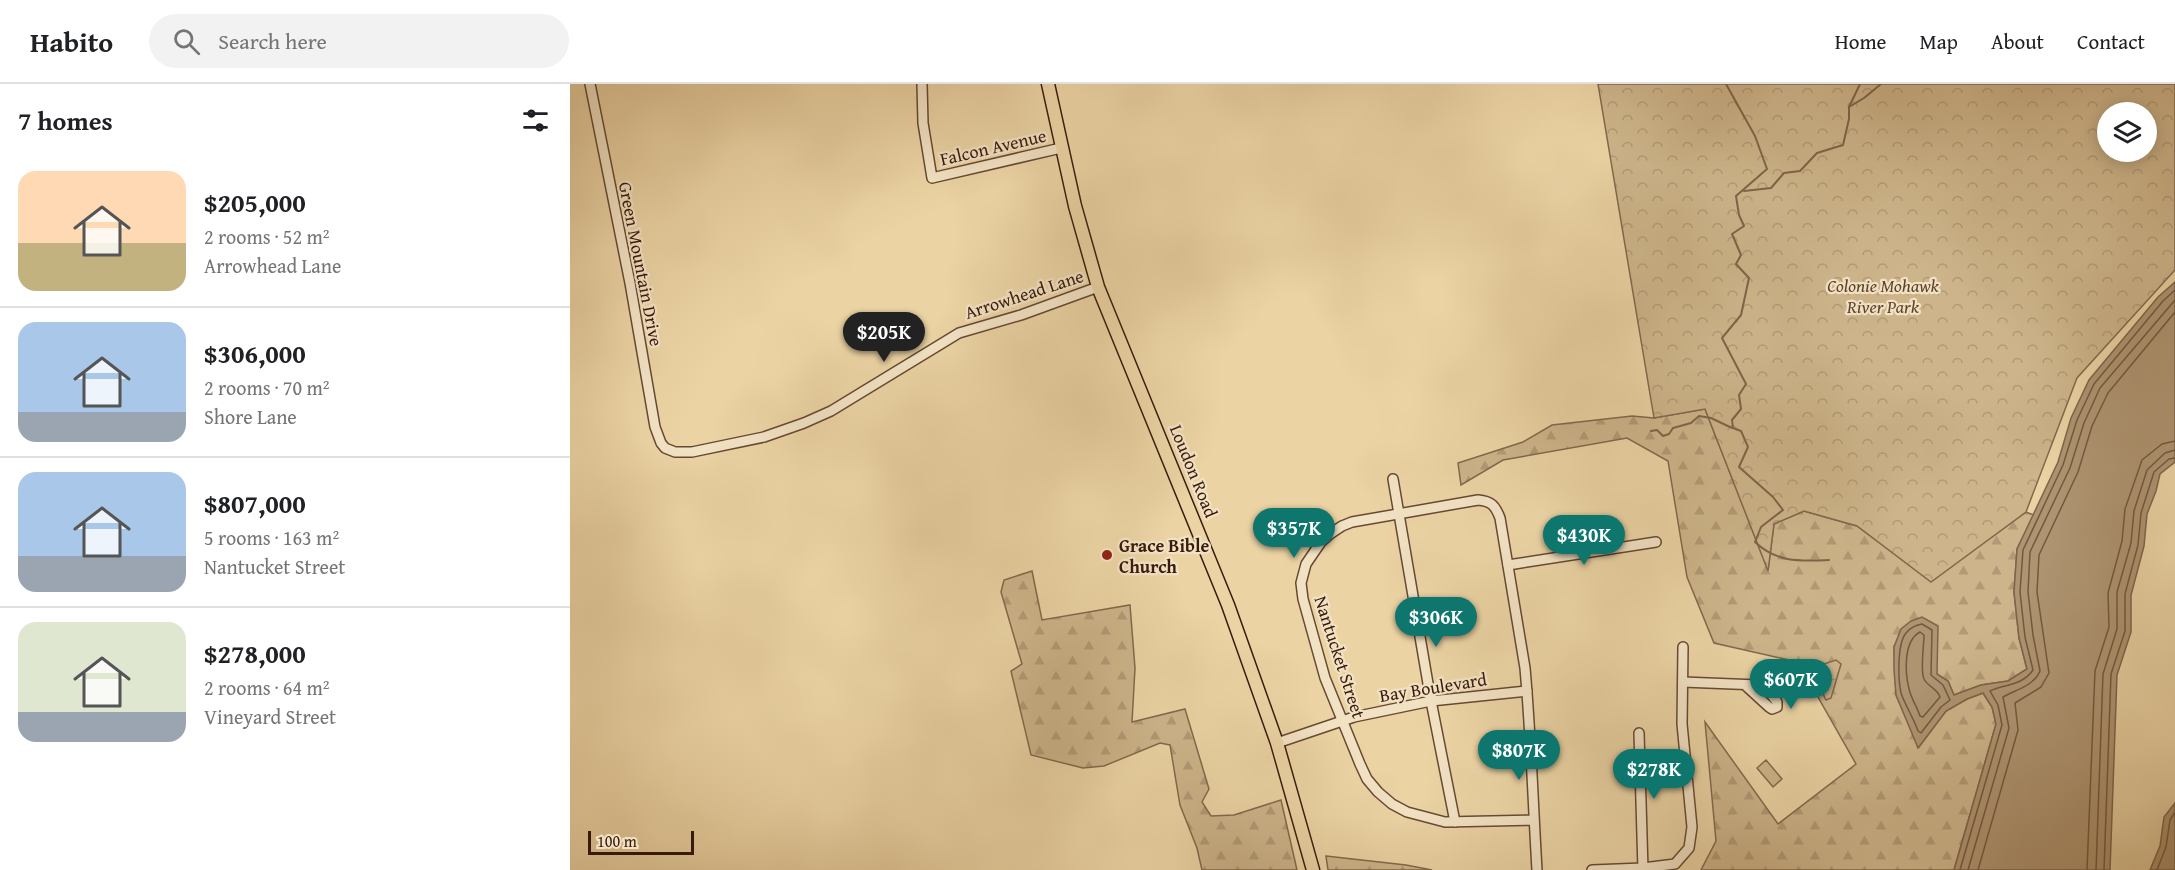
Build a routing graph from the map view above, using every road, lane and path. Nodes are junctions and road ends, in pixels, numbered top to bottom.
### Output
1 (590, 84) edge
2 (922, 84) edge
3 (1048, 84) edge
4 (1061, 148) junction
5 (1098, 287) junction
6 (665, 448) joint
7 (1393, 479) dead end
8 (1400, 513) junction
9 (1656, 542) dead end
10 (1508, 565) junction
11 (1683, 647) dead end
12 (1683, 682) junction
13 (1745, 685) dead end
14 (1527, 691) junction
15 (1431, 701) junction
16 (1343, 721) junction
17 (1639, 733) dead end
18 (1277, 742) junction
19 (1534, 820) junction
20 (1455, 822) junction
21 (1643, 869) edge
22 (1313, 870) edge
23 (1537, 870) edge
24 (1592, 870) edge

1 - 6 street, Green Mountain Drive
2 - 4 street, Falcon Avenue
3 - 4 main road, Loudon Road
4 - 5 main road, Loudon Road
5 - 6 street, Arrowhead Lane
5 - 18 main road, Loudon Road
7 - 8 street
8 - 10 street, Nantucket Street
8 - 15 street
8 - 16 street, Nantucket Street
9 - 10 street
10 - 14 street, Nantucket Street
11 - 12 street
12 - 13 street
12 - 21 street
14 - 15 street, Bay Boulevard
14 - 19 street, Nantucket Street
15 - 16 street, Bay Boulevard
15 - 20 street
16 - 18 street, Bay Boulevard
16 - 20 street, Nantucket Street
17 - 21 street
18 - 22 main road, Loudon Road
19 - 20 street, Nantucket Street
19 - 23 street, Nantucket Street
21 - 24 street

